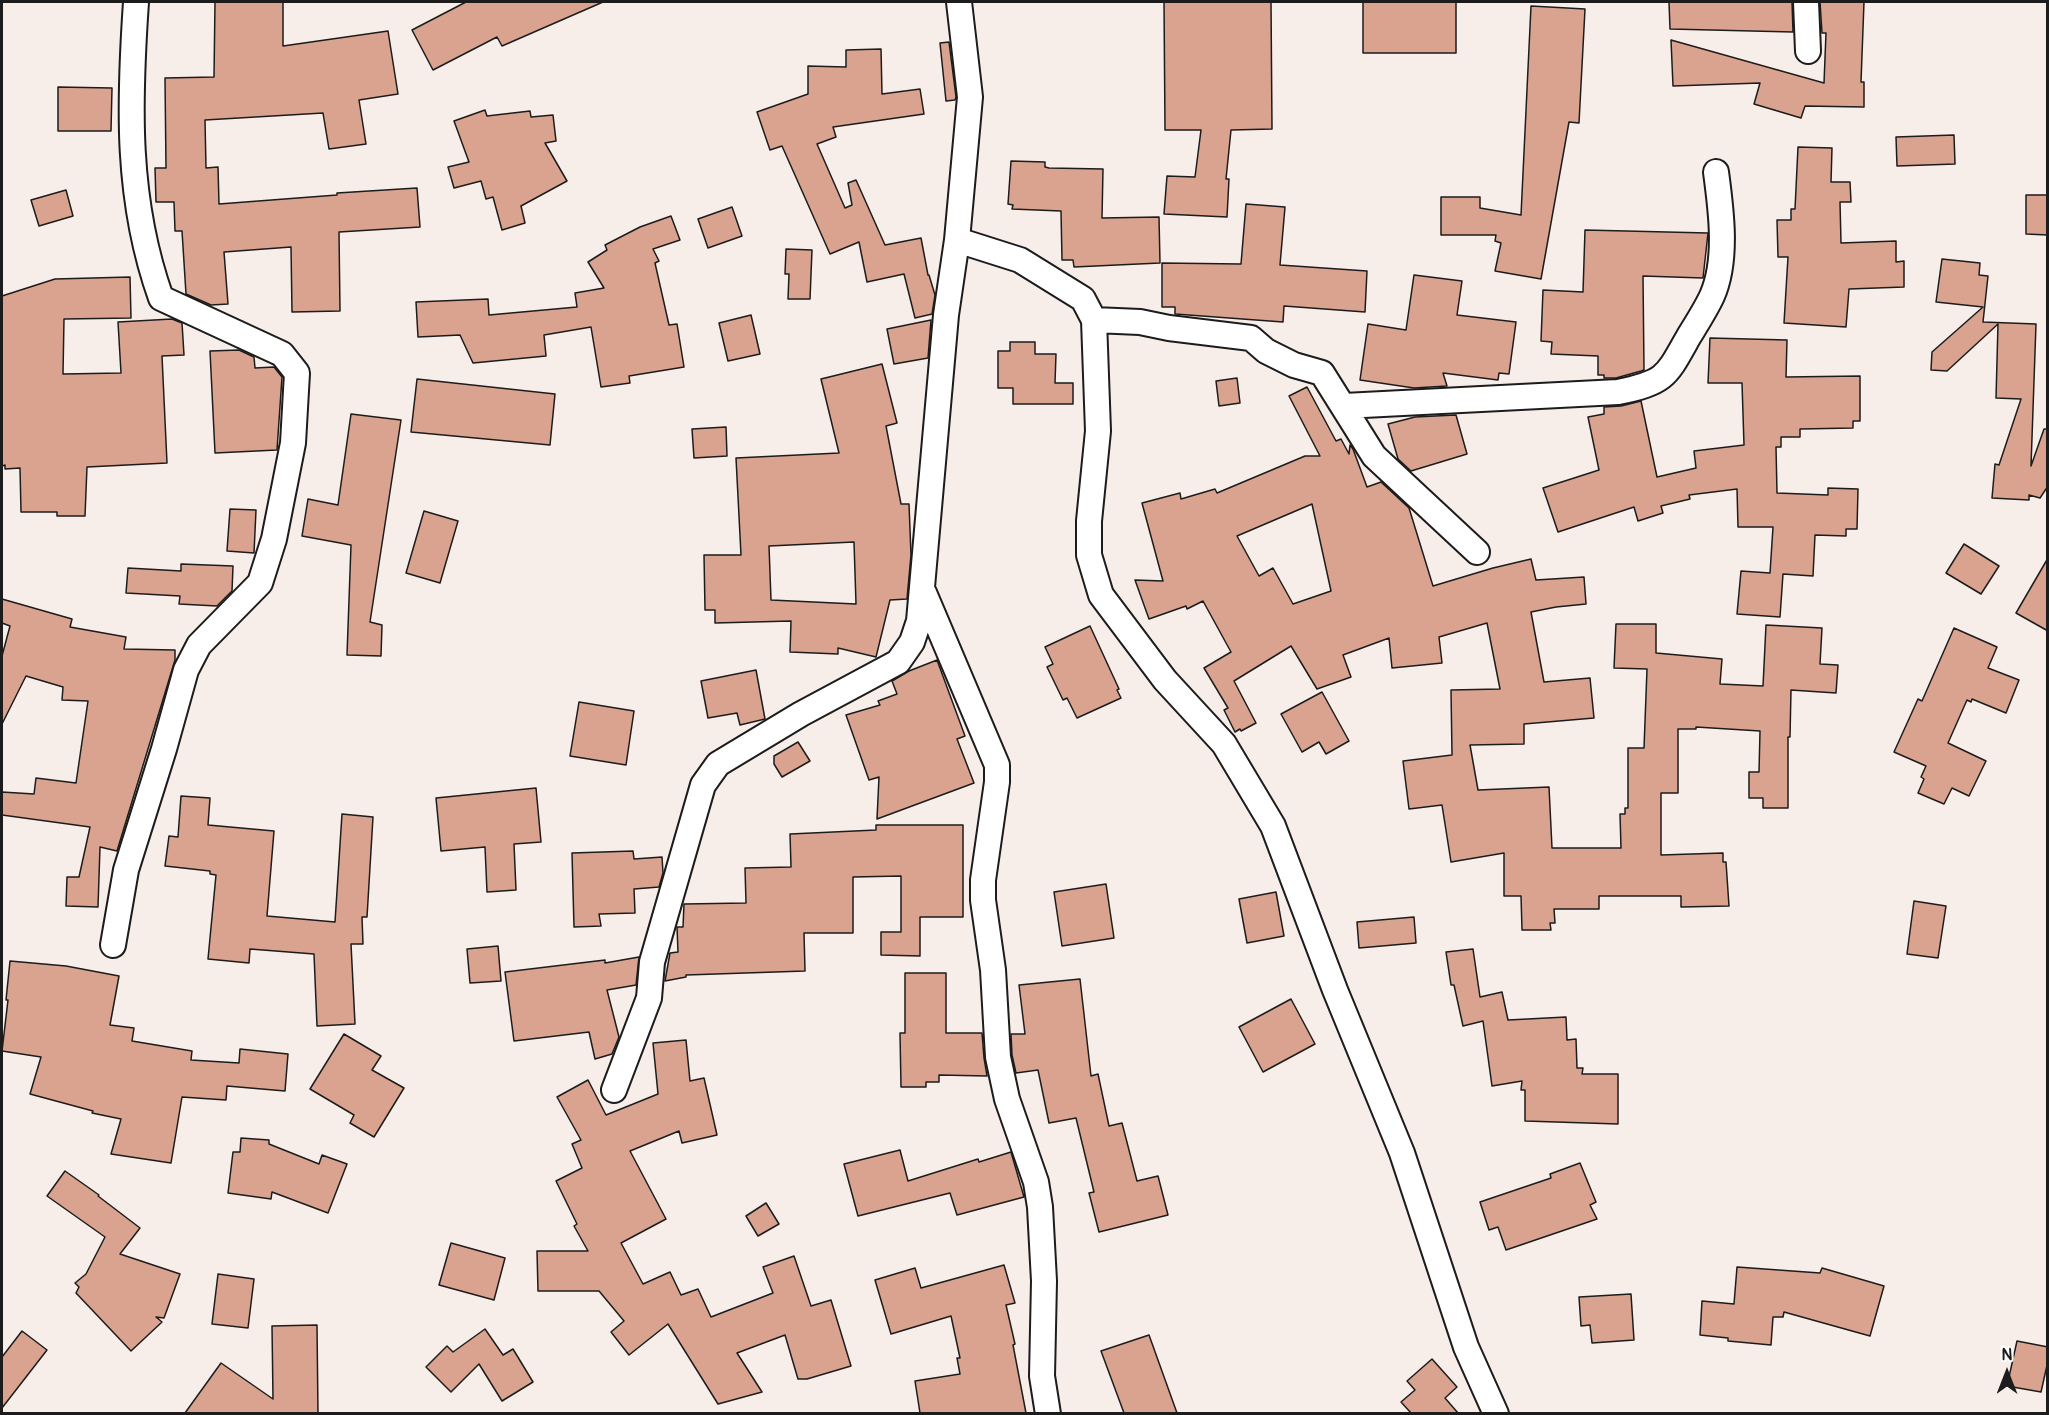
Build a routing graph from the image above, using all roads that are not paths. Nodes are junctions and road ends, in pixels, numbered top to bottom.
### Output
1 (136, 2) edge
2 (959, 2) edge
3 (1806, 2) edge
4 (1808, 51) dead end
5 (1716, 172) dead end
6 (957, 240) junction
7 (1094, 320) junction
8 (1344, 406) junction
9 (1477, 552) dead end
10 (922, 590) junction
11 (113, 945) dead end
12 (614, 1090) dead end
13 (1048, 1413) edge
14 (1496, 1413) edge

1 - 11 street
2 - 6 street
3 - 4 street
5 - 8 street
6 - 7 street
6 - 10 street
7 - 8 street
7 - 14 street
8 - 9 street
10 - 12 street
10 - 13 street

